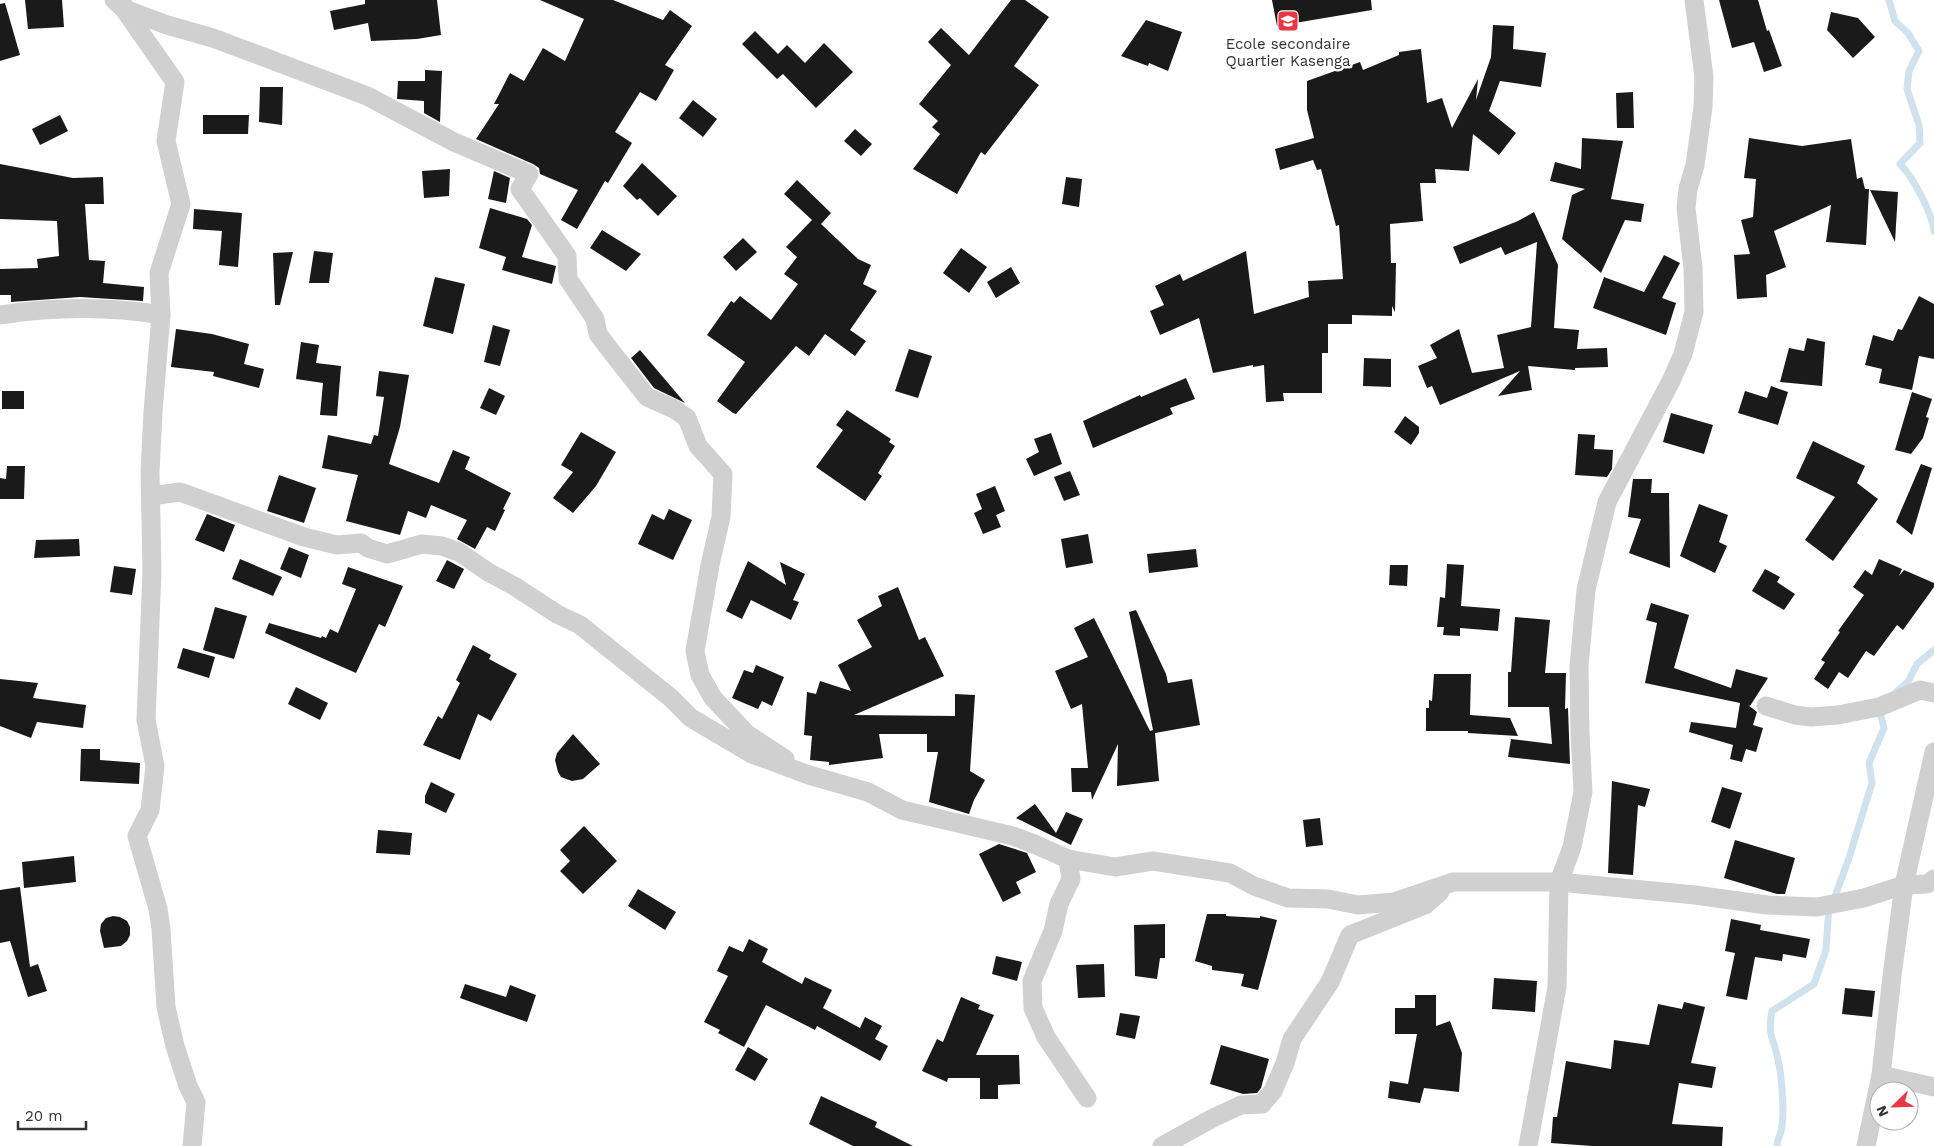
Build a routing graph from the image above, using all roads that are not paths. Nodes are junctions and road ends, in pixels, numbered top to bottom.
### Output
1 (1694, 0) edge
2 (121, 3) edge
3 (0, 315) edge
4 (161, 315) junction
5 (151, 496) junction
6 (1934, 693) edge
7 (1766, 706) dead end
8 (1934, 752) edge
9 (809, 775) junction
10 (1068, 859) junction
11 (1934, 879) edge
12 (1453, 882) junction
13 (1559, 882) junction
14 (1904, 885) junction
15 (1881, 1075) junction
16 (1934, 1087) edge
17 (1087, 1098) dead end
18 (192, 1146) edge
19 (1162, 1146) edge
20 (1528, 1146) edge
21 (1866, 1146) edge

1 - 13 street
2 - 4 street
2 - 9 street
3 - 4 street
4 - 5 street
5 - 9 street
5 - 18 street
6 - 7 street
8 - 14 street
9 - 10 street
10 - 12 street
10 - 17 street
11 - 14 street
12 - 13 street
12 - 19 street
13 - 14 street
13 - 20 street
14 - 15 street
15 - 16 street
15 - 21 street

